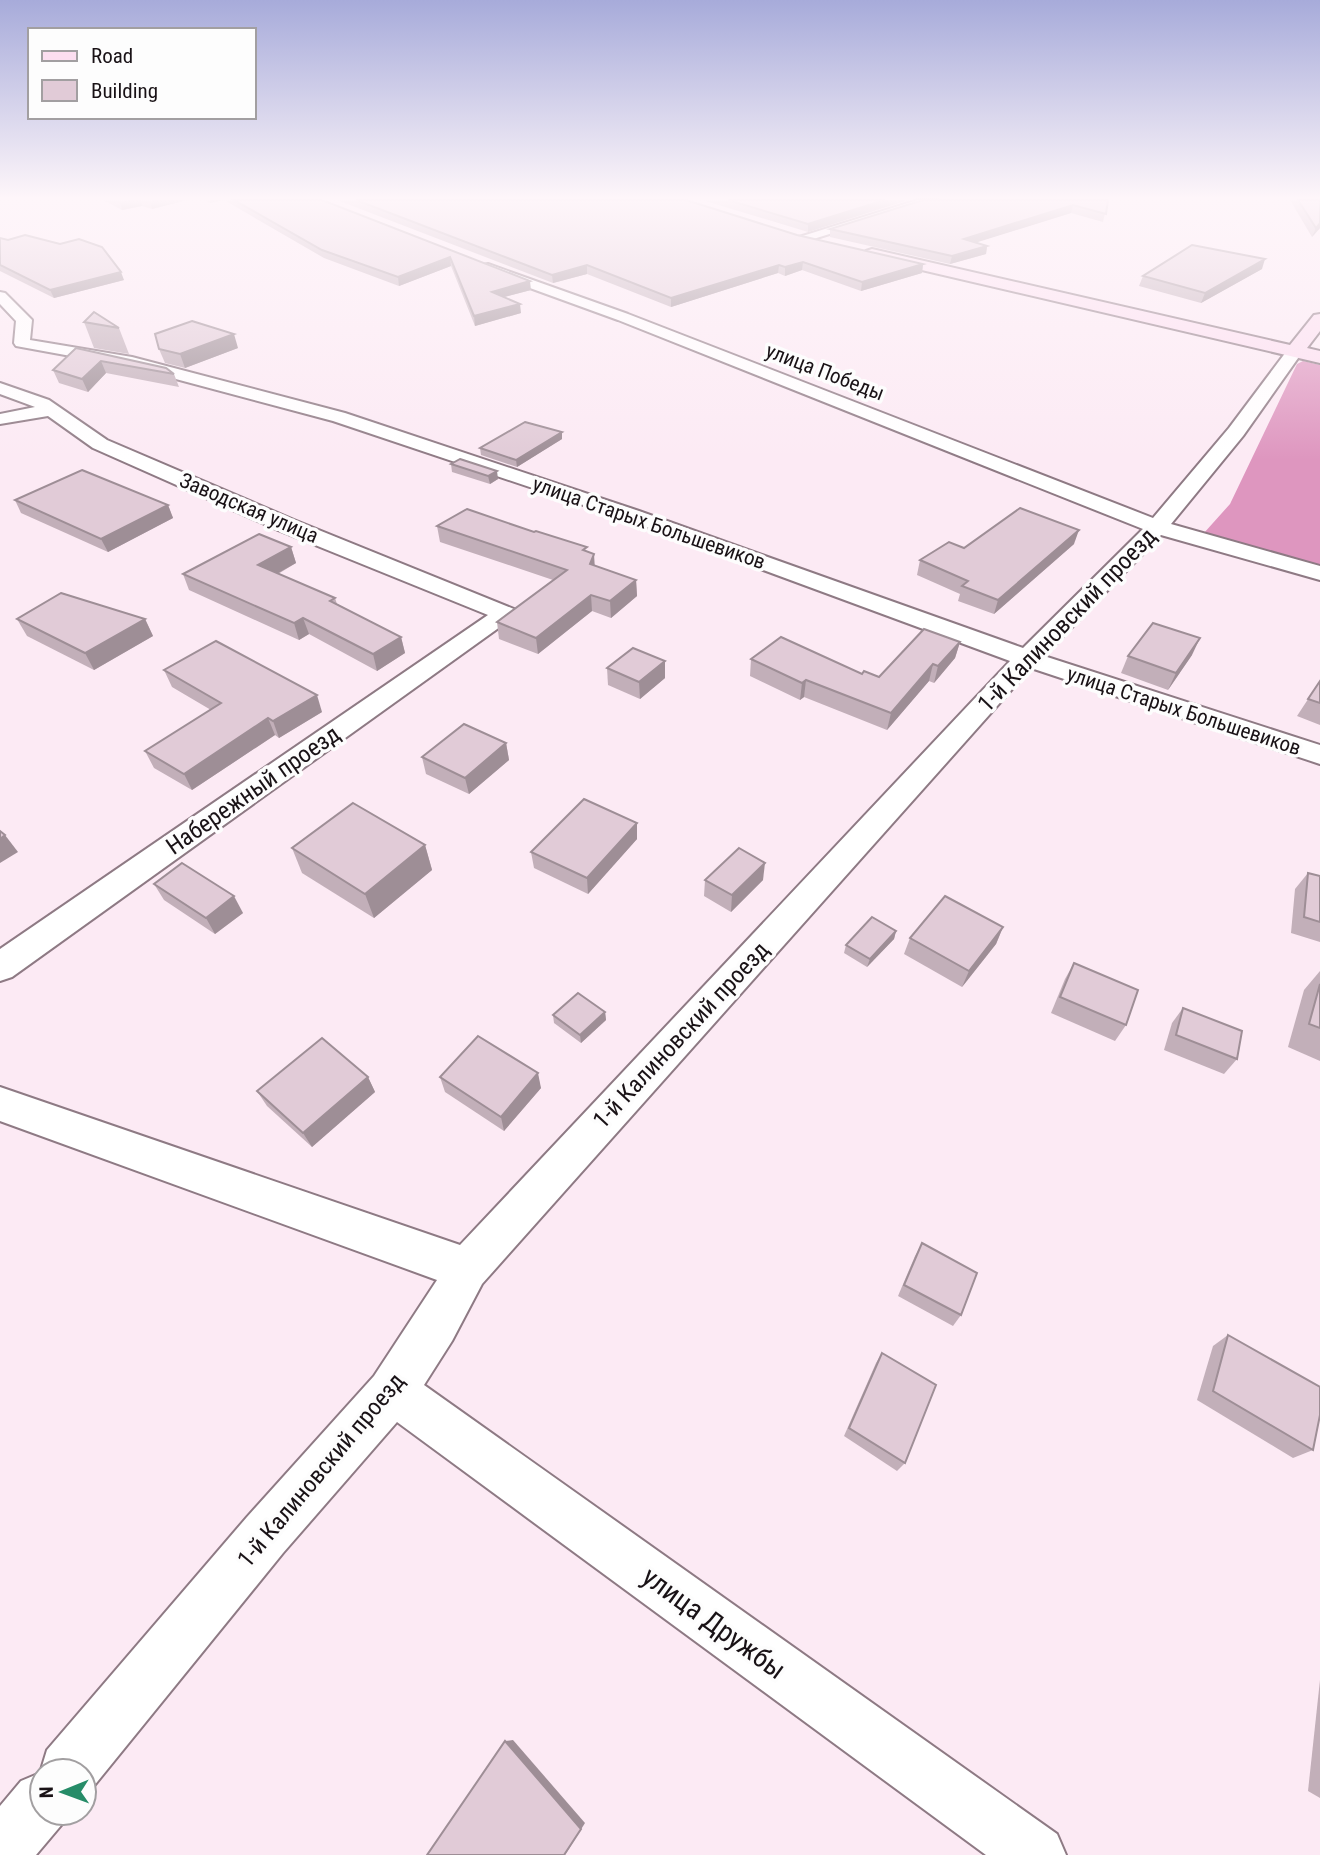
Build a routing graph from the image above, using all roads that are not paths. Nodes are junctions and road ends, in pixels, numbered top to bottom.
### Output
1 (539, 287) edge
2 (1013, 287) edge
3 (0, 296) edge
4 (1320, 319) edge
5 (1308, 354) edge
6 (0, 388) edge
7 (51, 410) junction
8 (0, 419) edge
9 (1157, 527) junction
10 (1320, 573) edge
11 (506, 614) joint
12 (1027, 658) junction
13 (1320, 755) edge
14 (0, 967) edge
15 (0, 1104) edge
16 (467, 1269) junction
17 (391, 1393) junction
18 (80, 1757) edge
19 (28, 1819) edge
20 (0, 1852) edge
21 (1036, 1855) edge

1 - 9 street, улица Победы
2 - 5 street
3 - 12 street, улица Старых Большевиков
4 - 5 street, 1-й Калиновский проезд
5 - 9 street, 1-й Калиновский проезд
6 - 7 street, Заводская улица
7 - 8 street
7 - 11 street, Заводская улица
9 - 10 street, улица Победы
9 - 12 street, 1-й Калиновский проезд
11 - 14 street, Набережный проезд
12 - 13 street, улица Старых Большевиков
12 - 16 street, 1-й Калиновский проезд
15 - 16 street
16 - 17 street, 1-й Калиновский проезд
17 - 18 street, 1-й Калиновский проезд
17 - 21 street, улица Дружбы
19 - 20 street

